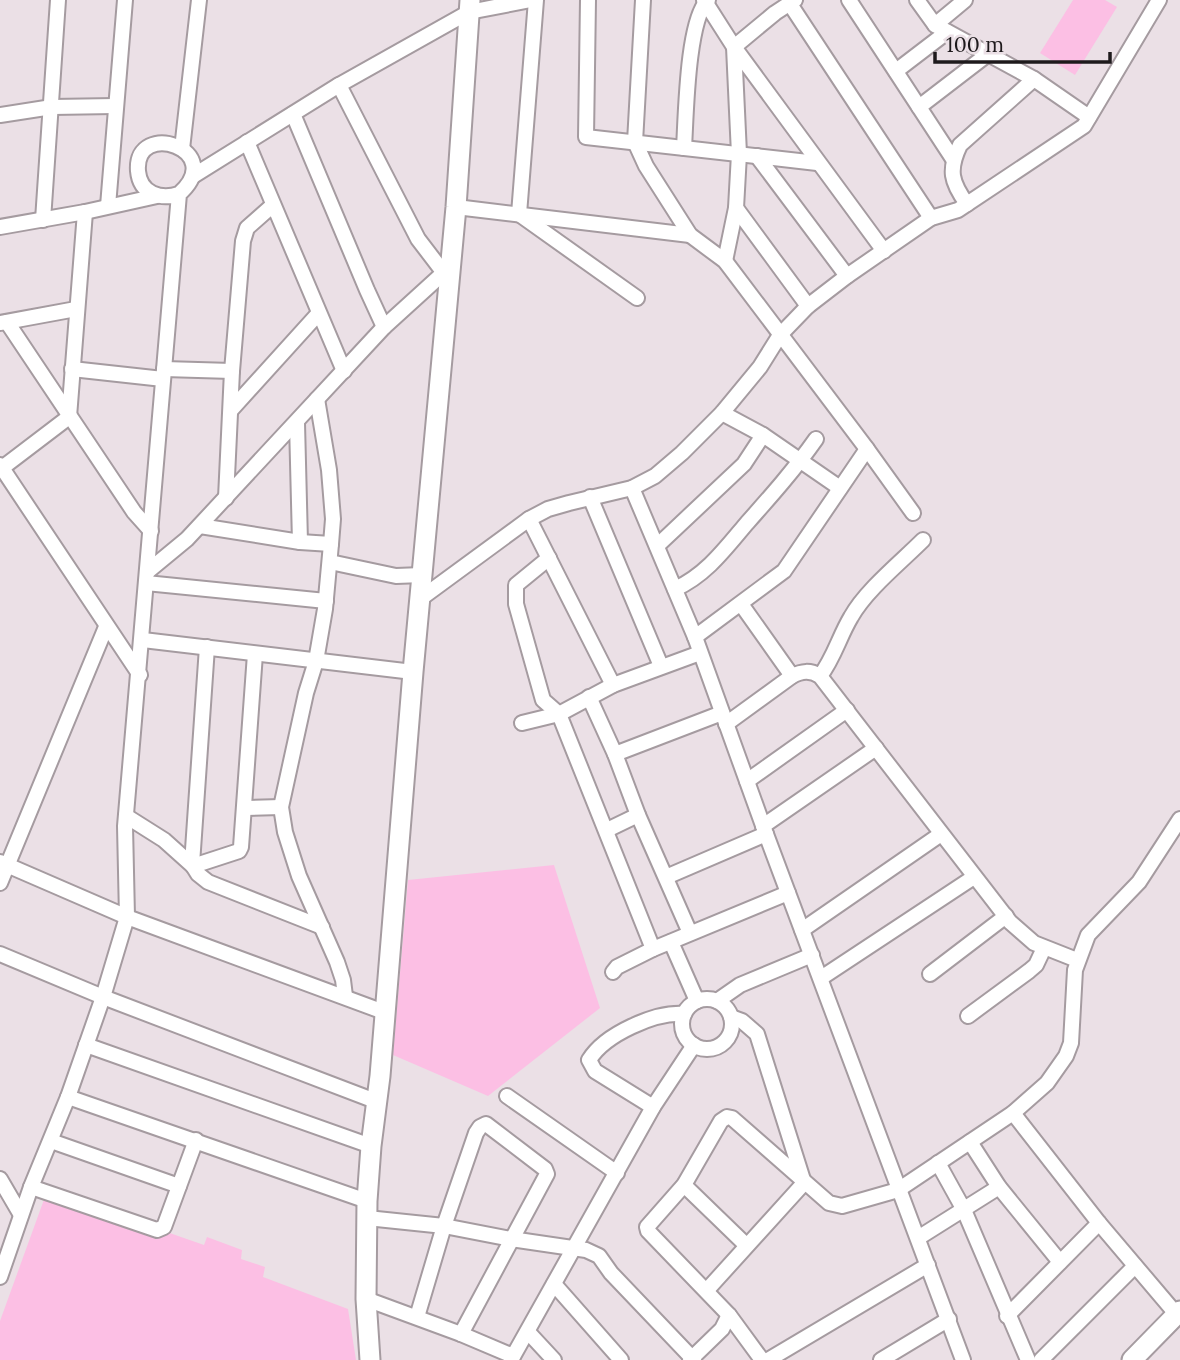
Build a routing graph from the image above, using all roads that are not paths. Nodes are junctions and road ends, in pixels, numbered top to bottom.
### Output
1 (58, 0) edge
2 (125, 0) edge
3 (199, 0) edge
4 (530, 0) edge
5 (588, 0) edge
6 (643, 0) edge
7 (765, 0) edge
8 (849, 0) edge
9 (917, 0) edge
10 (965, 0) edge
11 (1159, 0) edge
12 (705, 1) edge
13 (792, 2) edge
14 (470, 6) edge
15 (775, 13) junction
16 (941, 29) junction
17 (734, 47) junction
18 (988, 54) junction
19 (896, 71) junction
20 (1034, 79) junction
21 (339, 85) junction
22 (115, 106) junction
23 (52, 107) junction
24 (919, 107) junction
25 (293, 114) junction
26 (0, 115) edge
27 (1090, 117) junction
28 (247, 142) junction
29 (635, 142) junction
30 (684, 148) junction
31 (182, 149) junction
32 (738, 155) junction
33 (757, 156) junction
34 (953, 159) junction
35 (817, 163) junction
36 (193, 176) junction
37 (179, 194) junction
38 (157, 196) junction
39 (967, 204) junction
40 (273, 205) junction
41 (107, 206) junction
42 (456, 207) junction
43 (736, 208) junction
44 (85, 212) junction
45 (519, 214) junction
46 (931, 218) junction
47 (43, 220) junction
48 (0, 227) edge
49 (690, 235) junction
50 (884, 251) junction
51 (724, 261) junction
52 (447, 270) junction
53 (846, 276) junction
54 (637, 298) dead end
55 (807, 306) junction
56 (76, 309) junction
57 (318, 314) junction
58 (4, 323) edge
59 (384, 327) junction
60 (780, 335) junction
61 (72, 369) junction
62 (232, 371) junction
63 (344, 371) junction
64 (164, 374) junction
65 (317, 399) junction
66 (231, 411) junction
67 (722, 413) junction
68 (69, 417) junction
69 (297, 423) junction
70 (763, 435) junction
71 (816, 439) dead end
72 (867, 449) junction
73 (800, 461) junction
74 (1, 466) edge
75 (632, 488) junction
76 (840, 488) junction
77 (590, 497) junction
78 (226, 498) junction
79 (913, 513) dead end
80 (529, 519) junction
81 (200, 526) junction
82 (151, 531) junction
83 (923, 540) dead end
84 (300, 542) junction
85 (331, 544) junction
86 (657, 546) junction
87 (549, 558) junction
88 (330, 562) junction
89 (422, 575) junction
90 (147, 578) junction
91 (675, 589) junction
92 (420, 599) junction
93 (326, 601) junction
94 (741, 604) junction
95 (106, 628) junction
96 (695, 636) junction
97 (143, 640) junction
98 (206, 647) junction
99 (700, 653) junction
100 (255, 654) junction
101 (316, 661) junction
102 (661, 666) junction
103 (413, 673) junction
104 (140, 675) junction
105 (792, 676) junction
106 (820, 676) junction
107 (613, 685) junction
108 (589, 697) junction
109 (847, 710) junction
110 (559, 714) junction
111 (724, 719) junction
112 (522, 723) dead end
113 (876, 748) junction
114 (615, 754) junction
115 (747, 780) junction
116 (281, 807) junction
117 (245, 808) junction
118 (638, 815) junction
119 (126, 816) junction
120 (1180, 819) edge
121 (607, 830) junction
122 (764, 830) junction
123 (941, 834) junction
124 (3, 863) edge
125 (192, 865) junction
126 (666, 877) junction
127 (974, 877) junction
128 (0, 883) edge
129 (788, 893) junction
130 (1006, 916) junction
131 (127, 917) junction
132 (322, 927) junction
133 (803, 930) junction
134 (690, 933) junction
135 (671, 942) junction
136 (1044, 948) junction
137 (653, 949) junction
138 (0, 954) edge
139 (812, 955) junction
140 (1077, 960) junction
141 (614, 972) dead end
142 (930, 974) dead end
143 (821, 978) junction
144 (345, 996) junction
145 (103, 997) junction
146 (697, 1001) junction
147 (717, 1001) junction
148 (384, 1012) junction
149 (684, 1014) junction
150 (968, 1016) dead end
151 (731, 1017) junction
152 (86, 1045) junction
153 (694, 1045) junction
154 (507, 1096) dead end
155 (68, 1097) junction
156 (377, 1102) junction
157 (653, 1107) junction
158 (1013, 1113) junction
159 (196, 1140) junction
160 (51, 1141) junction
161 (970, 1142) junction
162 (371, 1146) junction
163 (938, 1163) junction
164 (617, 1173) junction
165 (0, 1179) edge
166 (804, 1183) junction
167 (684, 1185) junction
168 (178, 1186) junction
169 (31, 1187) junction
170 (999, 1187) junction
171 (898, 1190) junction
172 (367, 1209) junction
173 (964, 1210) junction
174 (21, 1215) junction
175 (1100, 1223) junction
176 (444, 1226) junction
177 (918, 1238) junction
178 (511, 1239) junction
179 (746, 1245) junction
180 (574, 1247) junction
181 (1060, 1262) junction
182 (928, 1265) junction
183 (1135, 1266) junction
184 (0, 1277) edge
185 (554, 1284) junction
186 (707, 1290) junction
187 (366, 1300) junction
188 (1178, 1313) edge
189 (729, 1315) junction
190 (1007, 1316) junction
191 (417, 1317) junction
192 (948, 1319) junction
193 (528, 1332) junction
194 (461, 1334) junction
195 (512, 1358) edge
196 (692, 1359) edge
197 (370, 1360) edge
198 (554, 1360) edge
199 (621, 1360) edge
200 (762, 1360) edge
201 (768, 1360) edge
202 (881, 1360) edge
203 (963, 1360) edge
204 (1028, 1360) edge
205 (1041, 1360) edge
206 (1132, 1360) edge

1 - 23 street
2 - 22 street
3 - 31 street
4 - 14 street
4 - 45 street
5 - 29 street
6 - 29 street
7 - 15 street
8 - 19 street
9 - 16 street
10 - 16 street
11 - 27 street
12 - 17 street
12 - 30 street
13 - 15 street
13 - 46 street
14 - 21 street
14 - 42 main road
15 - 17 street
16 - 18 street
16 - 19 street
17 - 32 street
17 - 35 street
18 - 20 street
18 - 24 street
19 - 24 street
20 - 27 street
20 - 34 street
21 - 25 street
21 - 52 street
22 - 23 street
22 - 41 street
23 - 26 street
23 - 47 street
24 - 34 street
25 - 28 street
25 - 59 street
27 - 39 street
28 - 36 street
28 - 40 street
29 - 30 street
29 - 49 street
30 - 32 street
31 - 36 street
31 - 38 street
32 - 33 street
32 - 43 street
33 - 35 street
33 - 53 street
34 - 39 street
35 - 50 street
36 - 37 street
37 - 38 street
37 - 64 street
38 - 41 street
39 - 46 street
40 - 57 street
40 - 62 street
41 - 44 street
42 - 45 street
42 - 52 main road
43 - 51 street
43 - 55 street
44 - 47 street
44 - 56 street
45 - 49 street
45 - 54 street
46 - 50 street
47 - 48 street
49 - 51 street
50 - 53 street
51 - 60 street
52 - 59 street
52 - 89 main road
53 - 55 street
55 - 60 street
56 - 58 street
56 - 61 street
57 - 63 street
57 - 66 street
58 - 68 street
59 - 63 street
60 - 67 street
60 - 72 street
61 - 64 street
61 - 68 street
62 - 64 street
62 - 66 street
63 - 65 street
64 - 82 street
65 - 69 street
65 - 85 street
66 - 78 street
67 - 70 street
67 - 75 street
68 - 74 street
68 - 82 street
69 - 78 street
69 - 84 street
70 - 73 street
70 - 86 street
71 - 73 street
72 - 76 street
72 - 79 street
73 - 76 street
73 - 91 street
74 - 95 street
75 - 77 street
75 - 86 street
76 - 94 street
77 - 80 street
77 - 102 street
78 - 81 street
80 - 87 street
80 - 92 street
81 - 84 street
81 - 90 street
82 - 90 street
83 - 106 street
84 - 85 street
85 - 88 street
86 - 91 street
87 - 107 street
87 - 110 street
88 - 89 street
88 - 93 street
89 - 92 main road
90 - 93 street
90 - 97 street
91 - 96 street
92 - 103 main road
93 - 101 street
94 - 96 street
94 - 105 street
95 - 104 street
95 - 124 street
96 - 99 street
97 - 98 street
97 - 104 street
98 - 100 street
98 - 125 street
99 - 102 street
99 - 111 street
100 - 101 street
100 - 117 street
101 - 103 street
101 - 116 street
102 - 107 street
103 - 148 main road
104 - 119 street
105 - 106 street
105 - 111 street
106 - 109 street
107 - 108 street
108 - 110 street
108 - 114 street
109 - 113 street
109 - 115 street
110 - 112 street
110 - 121 street
111 - 114 street
111 - 115 street
113 - 122 street
113 - 123 street
114 - 118 street
115 - 122 street
116 - 117 street
116 - 132 street
117 - 125 street
118 - 121 street
118 - 126 street
119 - 125 street
119 - 131 street
120 - 140 street
121 - 137 street
122 - 126 street
122 - 129 street
123 - 127 street
123 - 133 street
124 - 128 street
124 - 131 street
125 - 132 street
126 - 134 street
127 - 130 street
127 - 143 street
129 - 133 street
129 - 134 street
130 - 136 street
130 - 142 street
131 - 144 street
131 - 145 street
132 - 144 street
133 - 139 street
134 - 135 street
135 - 137 street
135 - 146 street
136 - 140 street
136 - 150 street
137 - 141 street
138 - 145 street
139 - 143 street
139 - 147 street
140 - 158 street
143 - 171 street
144 - 148 street
145 - 152 street
145 - 156 street
146 - 147 street
146 - 149 street
147 - 151 street
148 - 156 main road
149 - 153 street
149 - 157 street
151 - 153 street
151 - 166 street
152 - 155 street
152 - 162 street
153 - 157 street
154 - 164 street
155 - 159 street
155 - 160 street
156 - 162 main road
157 - 164 street
158 - 161 street
158 - 175 street
159 - 168 street
159 - 172 street
160 - 168 street
160 - 169 street
161 - 163 street
161 - 170 street
162 - 172 main road
163 - 171 street
163 - 173 street
164 - 180 street
165 - 174 street
166 - 167 street
166 - 171 street
166 - 179 street
167 - 179 street
167 - 186 street
168 - 169 street
169 - 174 street
170 - 173 street
170 - 181 street
171 - 177 street
172 - 176 street
172 - 187 main road
173 - 177 street
173 - 190 street
174 - 184 street
175 - 181 street
175 - 183 street
176 - 178 street
176 - 178 street
176 - 191 street
177 - 182 street
178 - 180 street
178 - 194 street
179 - 186 street
180 - 185 street
180 - 196 street
181 - 190 street
182 - 192 street
182 - 201 street
183 - 188 street
183 - 205 street
185 - 193 street
185 - 199 street
186 - 189 street
187 - 191 street
187 - 197 main road
188 - 206 main road
189 - 196 street
189 - 200 street
190 - 204 street
191 - 194 street
192 - 202 street
192 - 203 street
193 - 195 street
193 - 198 street
194 - 195 street

